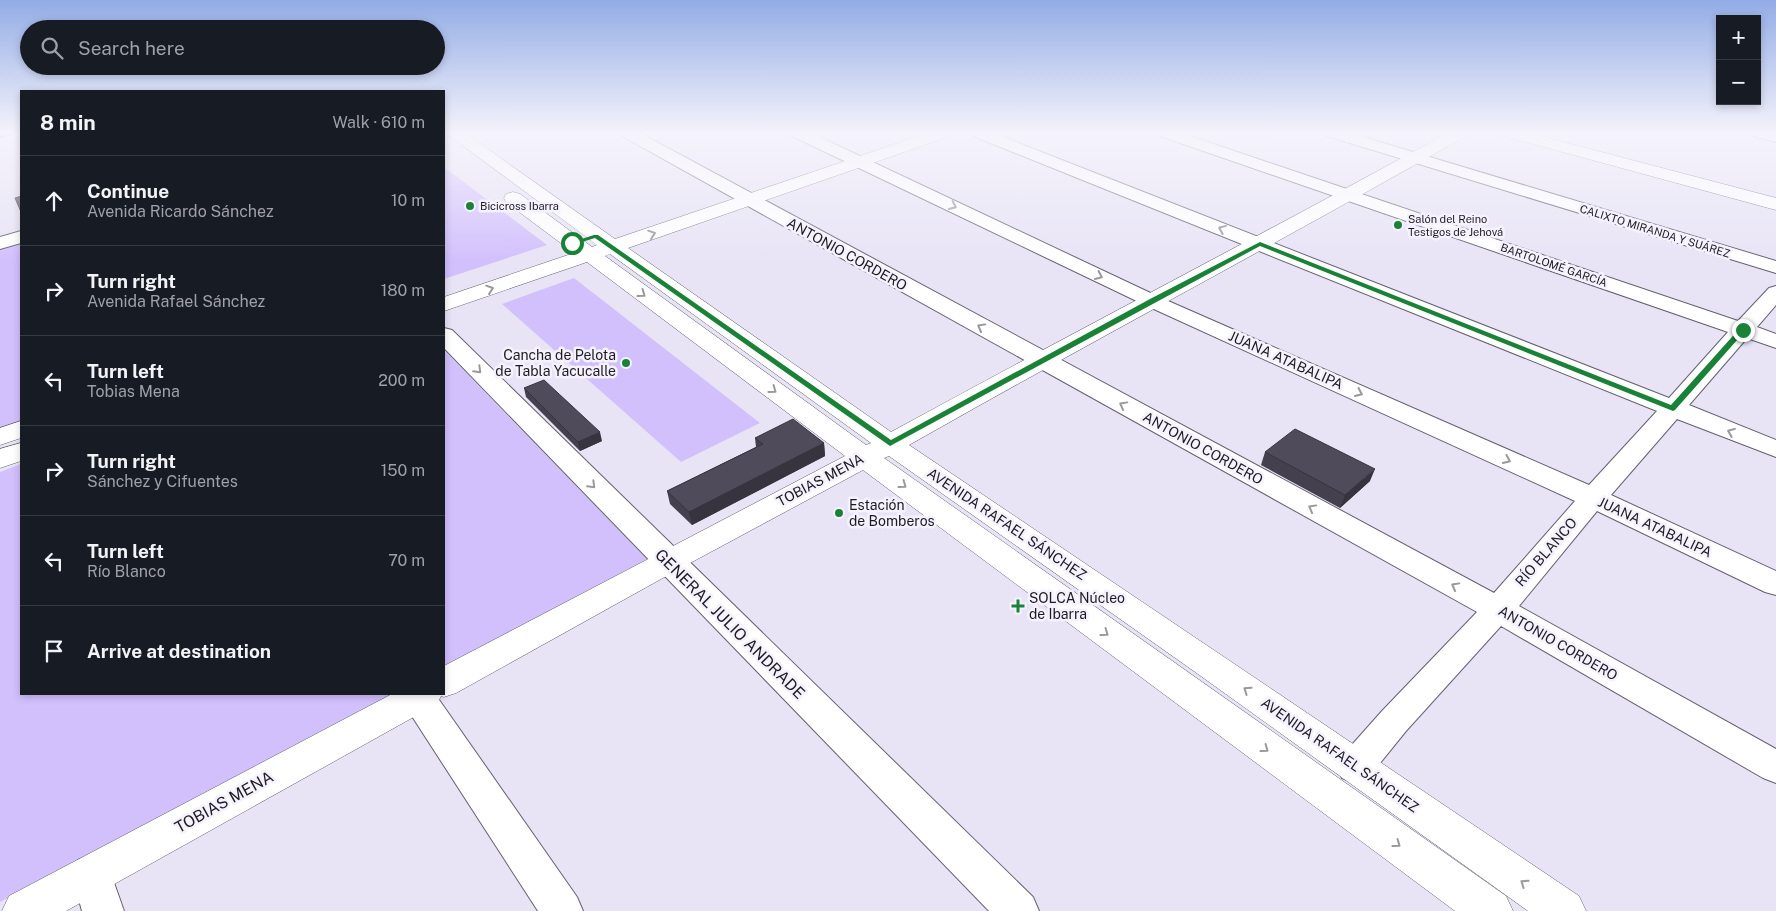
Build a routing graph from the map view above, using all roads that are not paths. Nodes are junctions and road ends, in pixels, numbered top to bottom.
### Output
1 (506, 176) edge
2 (705, 176) edge
3 (799, 176) edge
4 (889, 176) edge
5 (1087, 176) edge
6 (1291, 176) edge
7 (1384, 176) edge
8 (1474, 176) edge
9 (1669, 176) edge
10 (1699, 176) edge
11 (499, 188) dead end
12 (740, 195) junction
13 (1348, 195) junction
14 (1776, 196) edge
15 (1776, 204) edge
16 (20, 237) edge
17 (0, 243) edge
18 (1260, 244) junction
19 (592, 245) junction
20 (1776, 267) edge
21 (445, 287) edge
22 (1776, 292) edge
23 (1152, 300) junction
24 (445, 304) edge
25 (1743, 330) junction
26 (445, 336) edge
27 (1776, 341) edge
28 (1042, 360) junction
29 (1673, 409) junction
30 (20, 430) edge
31 (0, 437) edge
32 (877, 450) junction
33 (1776, 450) edge
34 (20, 451) edge
35 (0, 459) edge
36 (1593, 498) junction
37 (668, 561) junction
38 (1776, 584) edge
39 (1498, 609) junction
40 (1210, 664) junction
41 (445, 682) edge
42 (1180, 687) junction
43 (421, 695) edge
44 (430, 695) edge
45 (1355, 767) junction
46 (1776, 767) edge
47 (92, 874) junction
48 (24, 911) edge
49 (103, 911) edge
50 (562, 911) edge
51 (1018, 911) edge
52 (1491, 911) edge
53 (1564, 911) edge

1 - 19 street, AVENIDA RAFAEL SÁNCHEZ
2 - 12 street, ANTONIO CORDERO
3 - 12 street
4 -> 23 street, JUANA ATABALIPA
18 -> 5 street
6 - 13 street, BARTOLOMÉ GARCÍA
7 - 13 street, TOBIAS MENA
8 - 20 street, CALIXTO MIRANDA Y SUÁREZ
9 - 15 street
10 - 14 street
11 - 19 street, AVENIDA RAFAEL SÁNCHEZ
12 - 19 street
28 -> 12 street, ANTONIO CORDERO
13 - 18 street, TOBIAS MENA
13 - 25 street, BARTOLOMÉ GARCÍA
16 - 17 street
18 - 23 street, TOBIAS MENA
18 - 29 street
19 - 21 street
24 -> 19 street
19 - 32 street, AVENIDA RAFAEL SÁNCHEZ
22 - 25 street, RÍO BLANCO
23 - 28 street, TOBIAS MENA
23 -> 36 street, JUANA ATABALIPA
25 - 27 street, BARTOLOMÉ GARCÍA
25 - 29 street, RÍO BLANCO
26 -> 37 street, GENERAL JULIO ANDRADE
28 - 32 street, TOBIAS MENA
39 -> 28 street, ANTONIO CORDERO
33 -> 29 street
29 - 36 street, RÍO BLANCO
30 - 31 street
32 - 37 street, TOBIAS MENA
32 - 40 street, AVENIDA RAFAEL SÁNCHEZ
32 -> 42 street, AVENIDA RAFAEL SÁNCHEZ
34 - 35 street
36 - 38 street, JUANA ATABALIPA
36 - 39 street, RÍO BLANCO
37 - 41 street, TOBIAS MENA
37 - 51 street, GENERAL JULIO ANDRADE
39 - 45 street, RÍO BLANCO
39 - 46 street, ANTONIO CORDERO
40 - 42 street
45 -> 40 street, AVENIDA RAFAEL SÁNCHEZ
42 -> 52 street, AVENIDA RAFAEL SÁNCHEZ
43 - 47 street, TOBIAS MENA
44 - 50 street
53 -> 45 street, AVENIDA RAFAEL SÁNCHEZ
47 - 48 street, TOBIAS MENA
47 - 49 street

